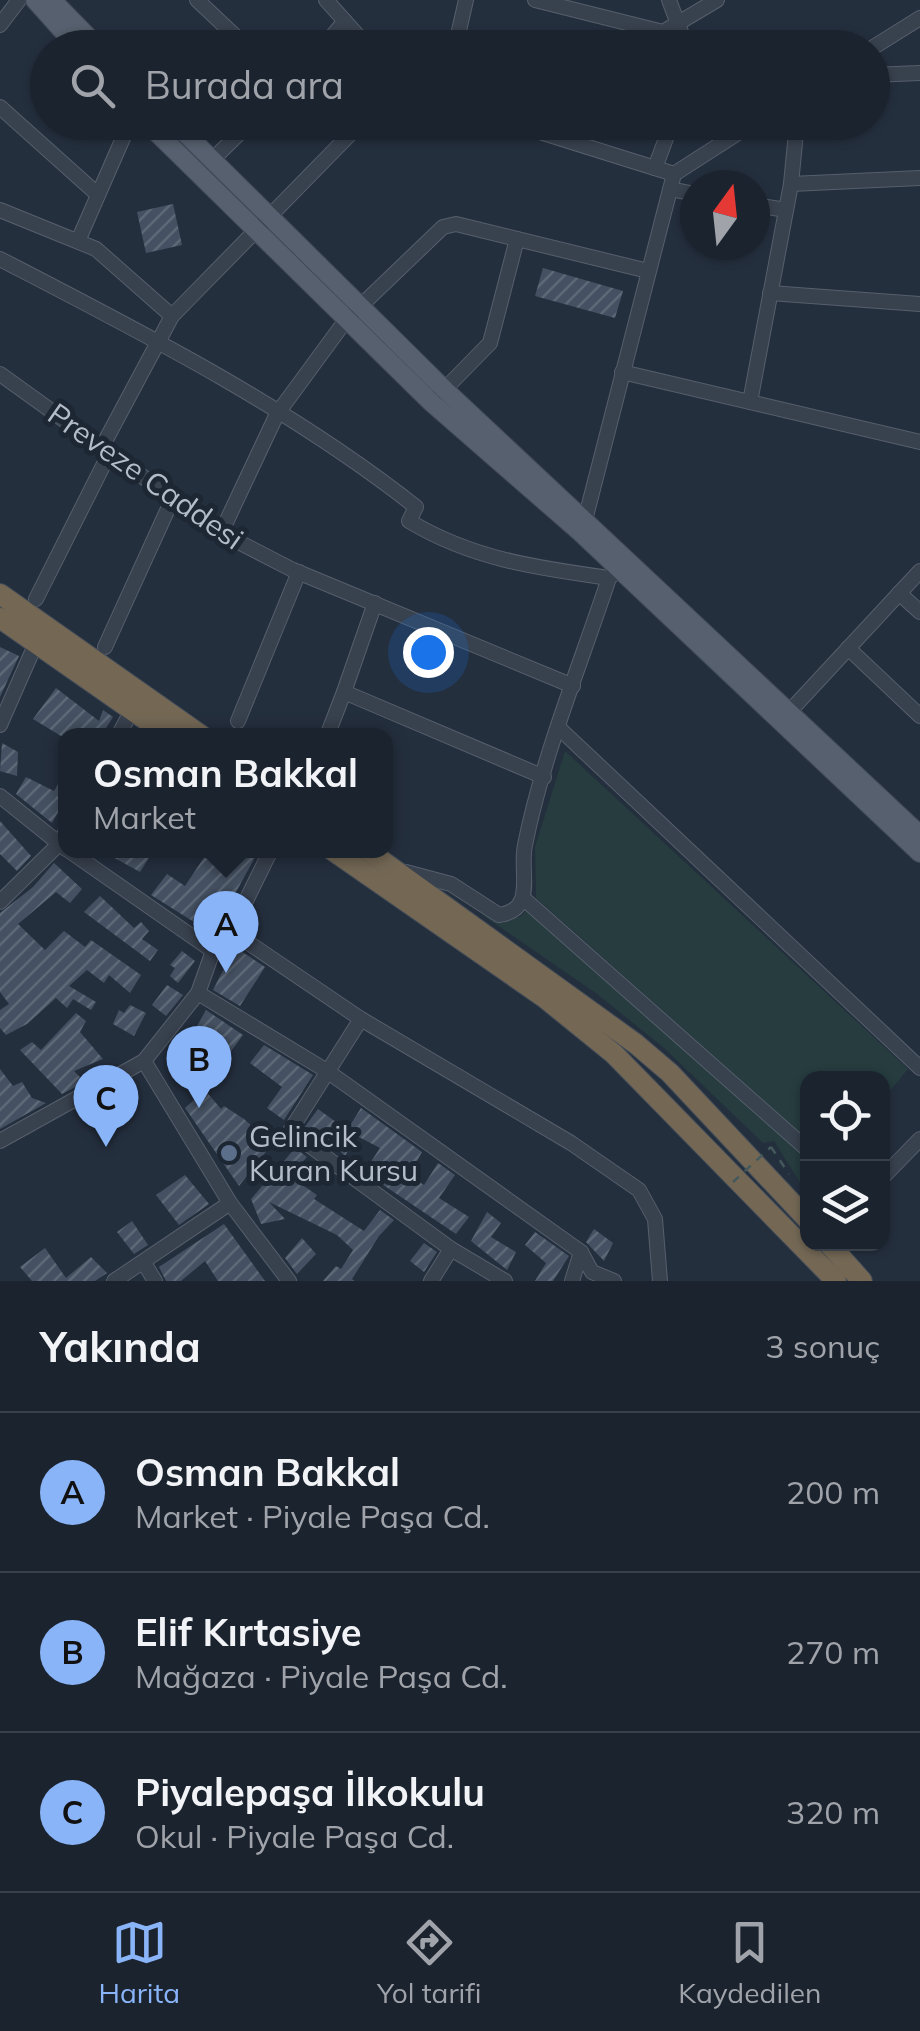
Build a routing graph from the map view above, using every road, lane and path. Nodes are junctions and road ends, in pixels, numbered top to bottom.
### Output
1 (19, 0) edge
2 (36, 0) edge
3 (52, 0) edge
4 (197, 0) edge
5 (326, 0) edge
6 (466, 0) edge
7 (536, 0) edge
8 (668, 0) edge
9 (717, 0) edge
10 (920, 18) edge
11 (345, 21) junction
12 (679, 24) junction
13 (0, 25) edge
14 (62, 30) edge
15 (82, 30) edge
16 (229, 30) edge
17 (337, 30) edge
18 (353, 30) edge
19 (459, 30) edge
20 (641, 30) edge
21 (667, 30) edge
22 (681, 30) edge
23 (890, 37) edge
24 (920, 73) edge
25 (890, 74) edge
26 (0, 107) edge
27 (30, 134) edge
28 (37, 140) edge
29 (121, 140) edge
30 (166, 140) edge
31 (192, 140) edge
32 (232, 140) edge
33 (344, 140) edge
34 (566, 140) edge
35 (665, 140) edge
36 (731, 140) edge
37 (795, 140) edge
38 (212, 160) junction
39 (655, 168) junction
40 (920, 178) edge
41 (672, 182) junction
42 (791, 184) junction
43 (680, 186) edge
44 (96, 193) junction
45 (770, 207) edge
46 (0, 210) edge
47 (786, 210) junction
48 (261, 223) junction
49 (517, 239) junction
50 (78, 240) junction
51 (0, 259) edge
52 (648, 271) junction
53 (770, 293) junction
54 (920, 304) edge
55 (352, 313) junction
56 (172, 316) junction
57 (159, 341) junction
58 (622, 372) junction
59 (0, 374) edge
60 (438, 396) junction
61 (750, 402) junction
62 (277, 414) junction
63 (920, 442) edge
64 (106, 451) junction
65 (172, 500) junction
66 (584, 526) junction
67 (220, 533) junction
68 (619, 569) junction
69 (920, 571) edge
70 (299, 572) junction
71 (899, 593) junction
72 (0, 594) edge
73 (36, 599) dead end
74 (375, 603) junction
75 (920, 612) edge
76 (0, 618) edge
77 (36, 643) junction
78 (104, 647) dead end
79 (848, 648) junction
80 (573, 686) junction
81 (344, 692) junction
82 (132, 710) junction
83 (790, 711) junction
84 (920, 716) edge
85 (238, 721) dead end
86 (0, 725) edge
87 (122, 728) edge
88 (157, 728) edge
89 (191, 728) edge
90 (331, 728) edge
91 (560, 729) junction
92 (544, 776) junction
93 (0, 796) edge
94 (920, 835) edge
95 (58, 839) edge
96 (58, 850) edge
97 (920, 854) edge
98 (84, 858) edge
99 (266, 858) edge
100 (344, 858) edge
101 (378, 858) edge
102 (395, 870) junction
103 (523, 898) junction
104 (0, 902) edge
105 (230, 930) junction
106 (213, 951) junction
107 (198, 993) junction
108 (361, 1019) junction
109 (144, 1061) junction
110 (920, 1068) edge
111 (327, 1072) junction
112 (920, 1139) edge
113 (0, 1141) edge
114 (800, 1143) edge
115 (890, 1170) edge
116 (736, 1178) junction
117 (786, 1183) junction
118 (230, 1203) junction
119 (800, 1207) edge
120 (452, 1249) junction
121 (834, 1251) edge
122 (581, 1252) junction
123 (144, 1264) junction
124 (114, 1281) edge
125 (155, 1281) edge
126 (289, 1281) edge
127 (431, 1281) edge
128 (505, 1281) edge
129 (572, 1281) edge
130 (614, 1281) edge
131 (660, 1281) edge
132 (836, 1281) edge
133 (862, 1281) edge

1 - 13 street
2 - 14 main road
3 - 15 main road
4 - 16 street
5 - 11 street
6 - 19 street
7 - 20 street
8 - 12 street
9 - 12 street
10 - 23 street
11 - 17 street
11 - 18 street
12 - 21 street
12 - 22 street
24 - 25 street
26 - 27 street
28 - 44 street
29 - 44 street
30 - 48 main road
31 - 38 main road
32 - 38 street
33 - 48 street
34 - 39 street
35 - 39 street
36 - 41 street
37 - 42 street
38 - 48 main road
39 - 41 street
40 - 42 street
41 - 43 street
41 - 52 street
42 - 47 street
44 - 50 street
45 - 47 street
46 - 50 street
47 - 53 street
48 - 55 main road
48 - 56 street
49 - 52 street
49 - 55 street
49 - 60 street
50 - 56 street
51 - 57 street
52 - 58 street
53 - 54 street
53 - 61 street
55 - 60 main road
55 - 62 street
56 - 57 street
57 - 62 street
57 - 64 street
58 - 61 street
58 - 66 street
59 - 64 street, Preveze Caddesi
60 - 66 main road
61 - 63 street
62 - 67 street
62 - 68 street
64 - 65 street, Preveze Caddesi
64 - 73 street
65 - 67 street, Preveze Caddesi
65 - 78 street
66 - 68 main road
67 - 70 street, Preveze Caddesi
68 - 80 street
68 - 83 main road
68 - 97 main road
69 - 71 street
70 - 74 street, Preveze Caddesi
70 - 85 street
71 - 75 street
71 - 79 street
72 - 89 highway
74 - 80 street, Preveze Caddesi
74 - 81 street
76 - 77 highway
77 - 82 highway
77 - 86 street
79 - 83 street
79 - 84 street
80 - 91 street
81 - 90 street
81 - 92 street
82 - 87 street
82 - 88 highway
83 - 94 main road
91 - 92 street
91 - 110 street
92 - 103 street
93 - 95 street
96 - 104 street
98 - 106 street
99 - 105 street
100 - 116 highway
101 - 102 highway
102 - 103 street
102 - 117 highway
103 - 114 street
105 - 106 street
105 - 108 street
106 - 107 street
107 - 109 street
107 - 111 street
108 - 111 street
108 - 131 street
109 - 113 street
109 - 118 street
111 - 120 street
111 - 122 street
112 - 115 street
116 - 117 path, bridge
116 - 132 highway
117 - 119 highway
118 - 123 street
118 - 126 street
120 - 127 street
120 - 128 street
121 - 133 highway
122 - 129 street
122 - 130 street
123 - 124 street
123 - 125 street

